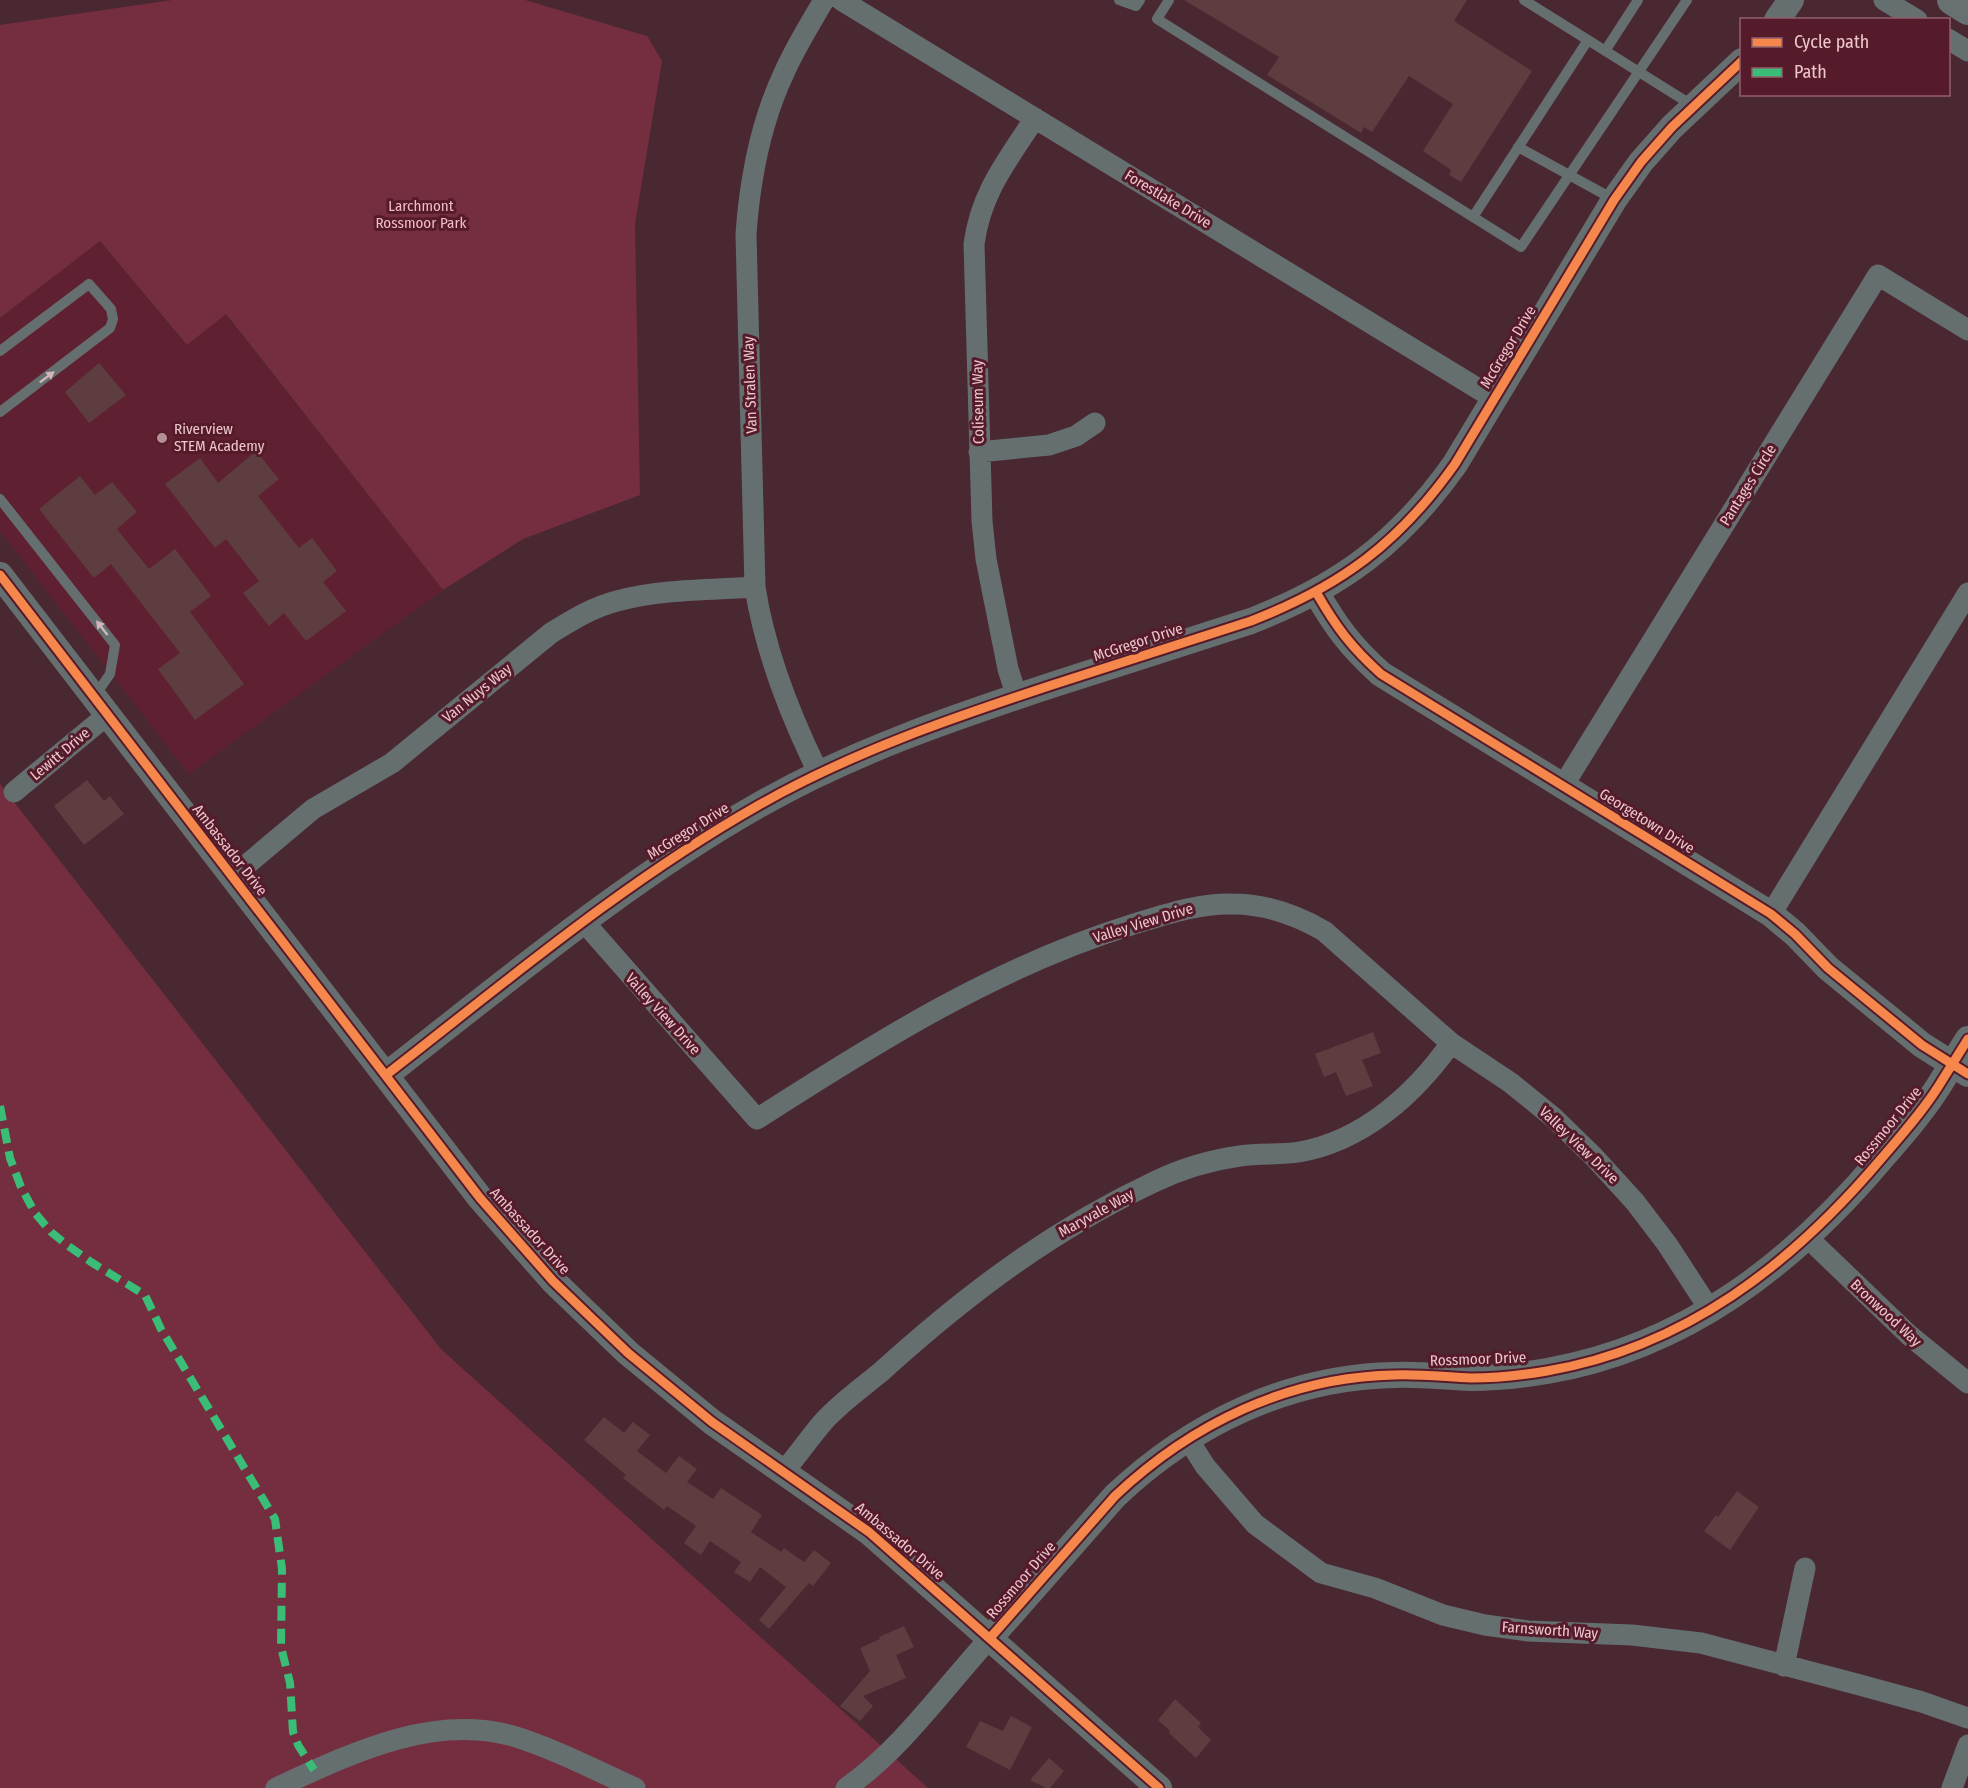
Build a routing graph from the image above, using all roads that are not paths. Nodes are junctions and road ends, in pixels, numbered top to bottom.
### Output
1 (824, 0) edge
2 (841, 0) edge
3 (1119, 0) edge
4 (1140, 0) edge
5 (1169, 0) edge
6 (1524, 0) edge
7 (1687, 0) edge
8 (1791, 0) edge
9 (1884, 0) edge
10 (1952, 0) edge
11 (1635, 1) edge
12 (1968, 10) edge
13 (1778, 18) edge
14 (1914, 18) edge
15 (1588, 40) junction
16 (1950, 40) edge
17 (1605, 51) junction
18 (1968, 51) edge
19 (1740, 64) edge
20 (1638, 71) junction
21 (1695, 107) junction
22 (1035, 118) junction
23 (1518, 147) junction
24 (1568, 176) junction
25 (1614, 200) junction
26 (1473, 217) junction
27 (1968, 330) edge
28 (0, 351) edge
29 (1495, 399) junction
30 (0, 412) edge
31 (1095, 423) dead end
32 (979, 452) junction
33 (0, 499) edge
34 (0, 575) edge
35 (755, 587) junction
36 (1316, 592) junction
37 (1968, 593) edge
38 (1017, 697) junction
39 (100, 707) junction
40 (819, 774) junction
41 (1563, 786) junction
42 (14, 792) dead end
43 (232, 877) junction
44 (1770, 914) junction
45 (584, 922) junction
46 (1968, 1039) edge
47 (1451, 1043) junction
48 (1960, 1068) edge
49 (386, 1075) junction
50 (1808, 1238) junction
51 (1710, 1310) junction
52 (1968, 1383) edge
53 (1188, 1439) junction
54 (784, 1471) junction
55 (1805, 1568) dead end
56 (990, 1638) junction
57 (1784, 1666) junction
58 (1968, 1718) edge
59 (1968, 1745) edge
60 (276, 1788) edge
61 (635, 1788) edge
62 (846, 1788) edge
63 (1160, 1788) edge
64 (1952, 1788) edge

1 - 35 street, Van Stralen Way
2 - 22 street, Forestlake Drive
3 - 4 lane
5 - 26 lane
6 - 15 lane
7 - 20 lane
8 - 13 street
9 - 14 street
10 - 12 main road
11 - 17 lane
15 - 17 lane
15 - 23 lane
16 - 18 street
17 - 20 lane
19 - 21 street, McGregor Drive
20 - 21 lane
20 - 24 lane
21 - 25 street, McGregor Drive
22 - 29 street, Forestlake Drive
22 - 32 street, Coliseum Way
23 - 24 lane
23 - 26 lane
24 - 25 lane
24 - 26 lane
25 - 29 street, McGregor Drive
27 - 41 street, Pantages Circle
30 -> 28 lane
29 - 36 street, McGregor Drive
31 - 32 street
32 - 38 street, Coliseum Way
39 -> 33 lane
34 - 39 street, Ambassador Drive
35 - 40 street, Van Stralen Way
35 - 43 street, Van Nuys Way
36 - 38 street, McGregor Drive
36 - 41 street, Georgetown Drive
37 - 44 street
38 - 40 street, McGregor Drive
39 - 42 street, Lewitt Drive
39 - 43 street, Ambassador Drive
40 - 45 street, McGregor Drive
41 - 44 street, Georgetown Drive
43 - 49 street, Ambassador Drive
44 - 48 street, Georgetown Drive
45 - 47 street, Valley View Drive
45 - 49 street, McGregor Drive
46 - 48 street, Rossmoor Drive
47 - 51 street, Valley View Drive
47 - 54 street, Maryvale Way
48 - 50 street, Rossmoor Drive
49 - 54 street, Ambassador Drive
50 - 51 street, Rossmoor Drive
50 - 52 street, Bronwood Way
51 - 53 street, Rossmoor Drive
53 - 56 street, Rossmoor Drive
53 - 57 street, Farnsworth Way
54 - 56 street, Ambassador Drive
55 - 57 street
56 - 62 street, Rossmoor Drive
56 - 63 street, Ambassador Drive
57 - 58 street, Farnsworth Way
59 - 64 street
60 - 61 street

